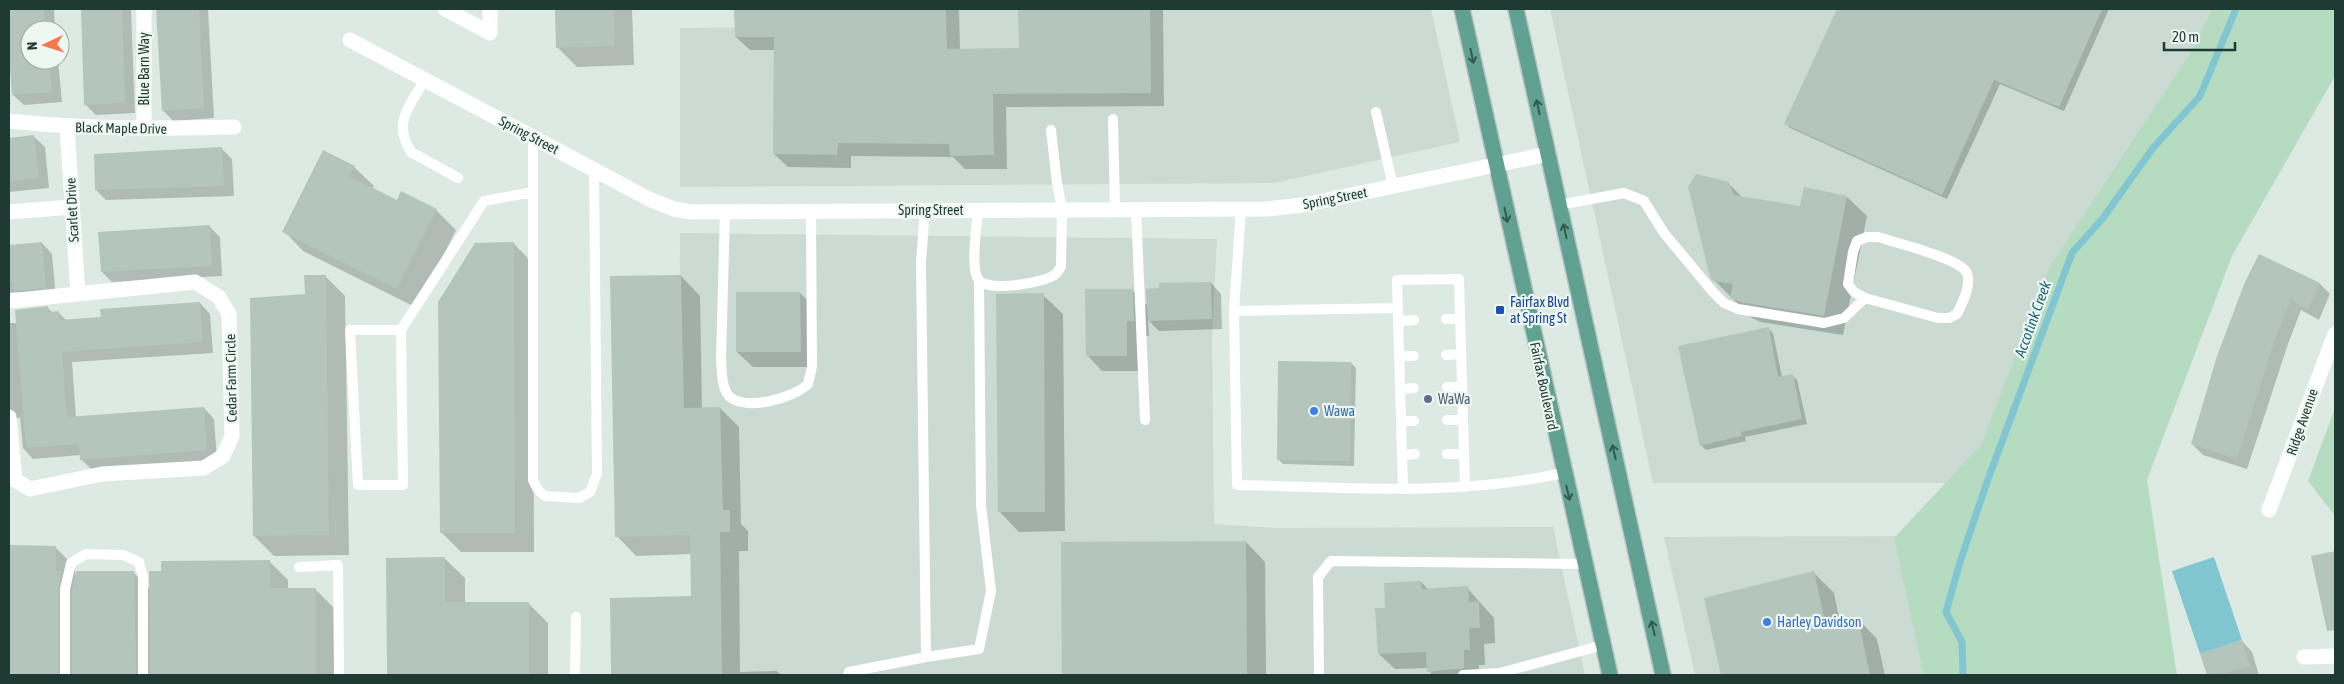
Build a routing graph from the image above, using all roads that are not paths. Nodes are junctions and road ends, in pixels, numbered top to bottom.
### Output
1 (144, 9) edge
2 (445, 9) edge
3 (490, 9) edge
4 (1462, 9) edge
5 (1516, 9) edge
6 (350, 40) dead end
7 (425, 80) junction
8 (1376, 112) dead end
9 (1113, 120) dead end
10 (9, 121) edge
11 (67, 127) junction
12 (234, 127) dead end
13 (144, 129) junction
14 (1051, 130) dead end
15 (534, 137) junction
16 (1548, 154) junction
17 (1496, 166) junction
18 (594, 170) junction
19 (458, 178) dead end
20 (1393, 186) junction
21 (533, 192) junction
22 (1559, 205) junction
23 (72, 207) junction
24 (1062, 209) junction
25 (1115, 209) junction
26 (1136, 209) junction
27 (1241, 209) junction
28 (925, 210) junction
29 (978, 210) junction
30 (811, 211) junction
31 (9, 212) edge
32 (725, 212) junction
33 (979, 280) junction
34 (78, 294) junction
35 (1865, 298) junction
36 (9, 300) edge
37 (1398, 308) junction
38 (1234, 311) junction
39 (1446, 319) dead end
40 (1460, 319) junction
41 (1414, 320) dead end
42 (1398, 321) junction
43 (401, 330) junction
44 (2335, 334) edge
45 (1461, 354) junction
46 (1446, 355) dead end
47 (1399, 356) junction
48 (1414, 356) dead end
49 (1462, 386) junction
50 (1447, 387) dead end
51 (1414, 388) dead end
52 (1400, 389) junction
53 (9, 417) edge
54 (1145, 420) dead end
55 (1414, 420) dead end
56 (1448, 420) dead end
57 (1463, 420) junction
58 (1401, 421) junction
59 (1415, 454) dead end
60 (1448, 454) dead end
61 (1464, 454) junction
62 (1402, 455) junction
63 (1563, 473) junction
64 (1465, 487) junction
65 (1403, 489) junction
66 (2269, 510) dead end
67 (1584, 564) junction
68 (299, 567) dead end
69 (576, 618) dead end
70 (1603, 646) junction
71 (2335, 656) edge
72 (926, 657) junction
73 (2304, 657) dead end
74 (65, 675) edge
75 (143, 675) edge
76 (339, 675) edge
77 (575, 675) edge
78 (848, 675) edge
79 (1320, 675) edge
80 (1462, 675) edge
81 (1610, 675) edge
82 (1664, 675) edge

1 - 13 street, Blue Barn Way
2 - 3 street
4 -> 17 main road, Fairfax Boulevard
16 -> 5 main road
6 - 7 street, Spring Street
7 - 15 street, Spring Street
7 - 19 lane
8 - 20 lane
9 - 25 lane
10 - 11 street, Black Maple Drive
11 - 13 street, Black Maple Drive
11 - 23 street, Scarlet Drive
12 - 13 street, Black Maple Drive
14 - 24 lane
15 - 18 street, Spring Street
15 - 21 lane
16 - 17 street, Spring Street
16 - 22 main road
17 - 20 street, Spring Street
17 -> 63 main road, Fairfax Boulevard
18 - 21 lane
18 - 32 street, Spring Street
20 - 27 street, Spring Street
21 - 43 lane
22 - 35 lane
82 -> 22 main road
23 - 31 street
23 - 34 street, Scarlet Drive
24 - 25 street, Spring Street
24 - 29 street, Spring Street
24 - 33 lane
25 - 26 street, Spring Street
26 - 27 street, Spring Street
26 - 54 lane
27 - 38 lane
28 - 29 street, Spring Street
28 - 30 street, Spring Street
28 - 72 lane
29 - 33 lane
30 - 32 street, Spring Street
30 - 32 lane
33 - 72 lane
34 - 36 street, Cedar Farm Circle
34 - 53 street, Cedar Farm Circle
35 - 35 lane
37 - 38 lane
37 - 40 lane
37 - 42 lane
38 - 65 lane
39 - 40 lane
40 - 45 lane
41 - 42 lane
42 - 47 lane
43 - 43 lane
44 - 66 street, Ridge Avenue
45 - 46 lane
45 - 49 lane
47 - 48 lane
47 - 52 lane
49 - 50 lane
49 - 57 lane
51 - 52 lane
52 - 58 lane
55 - 58 lane
56 - 57 lane
57 - 61 lane
58 - 62 lane
59 - 62 lane
60 - 61 lane
61 - 64 lane
62 - 65 lane
63 - 64 lane
63 -> 67 main road, Fairfax Boulevard
64 - 65 lane
67 - 70 main road, Fairfax Boulevard
67 - 79 lane
68 - 76 lane
69 - 77 lane
70 - 80 lane
70 - 81 main road, Fairfax Boulevard
71 - 73 street
72 - 78 lane
74 - 75 lane

